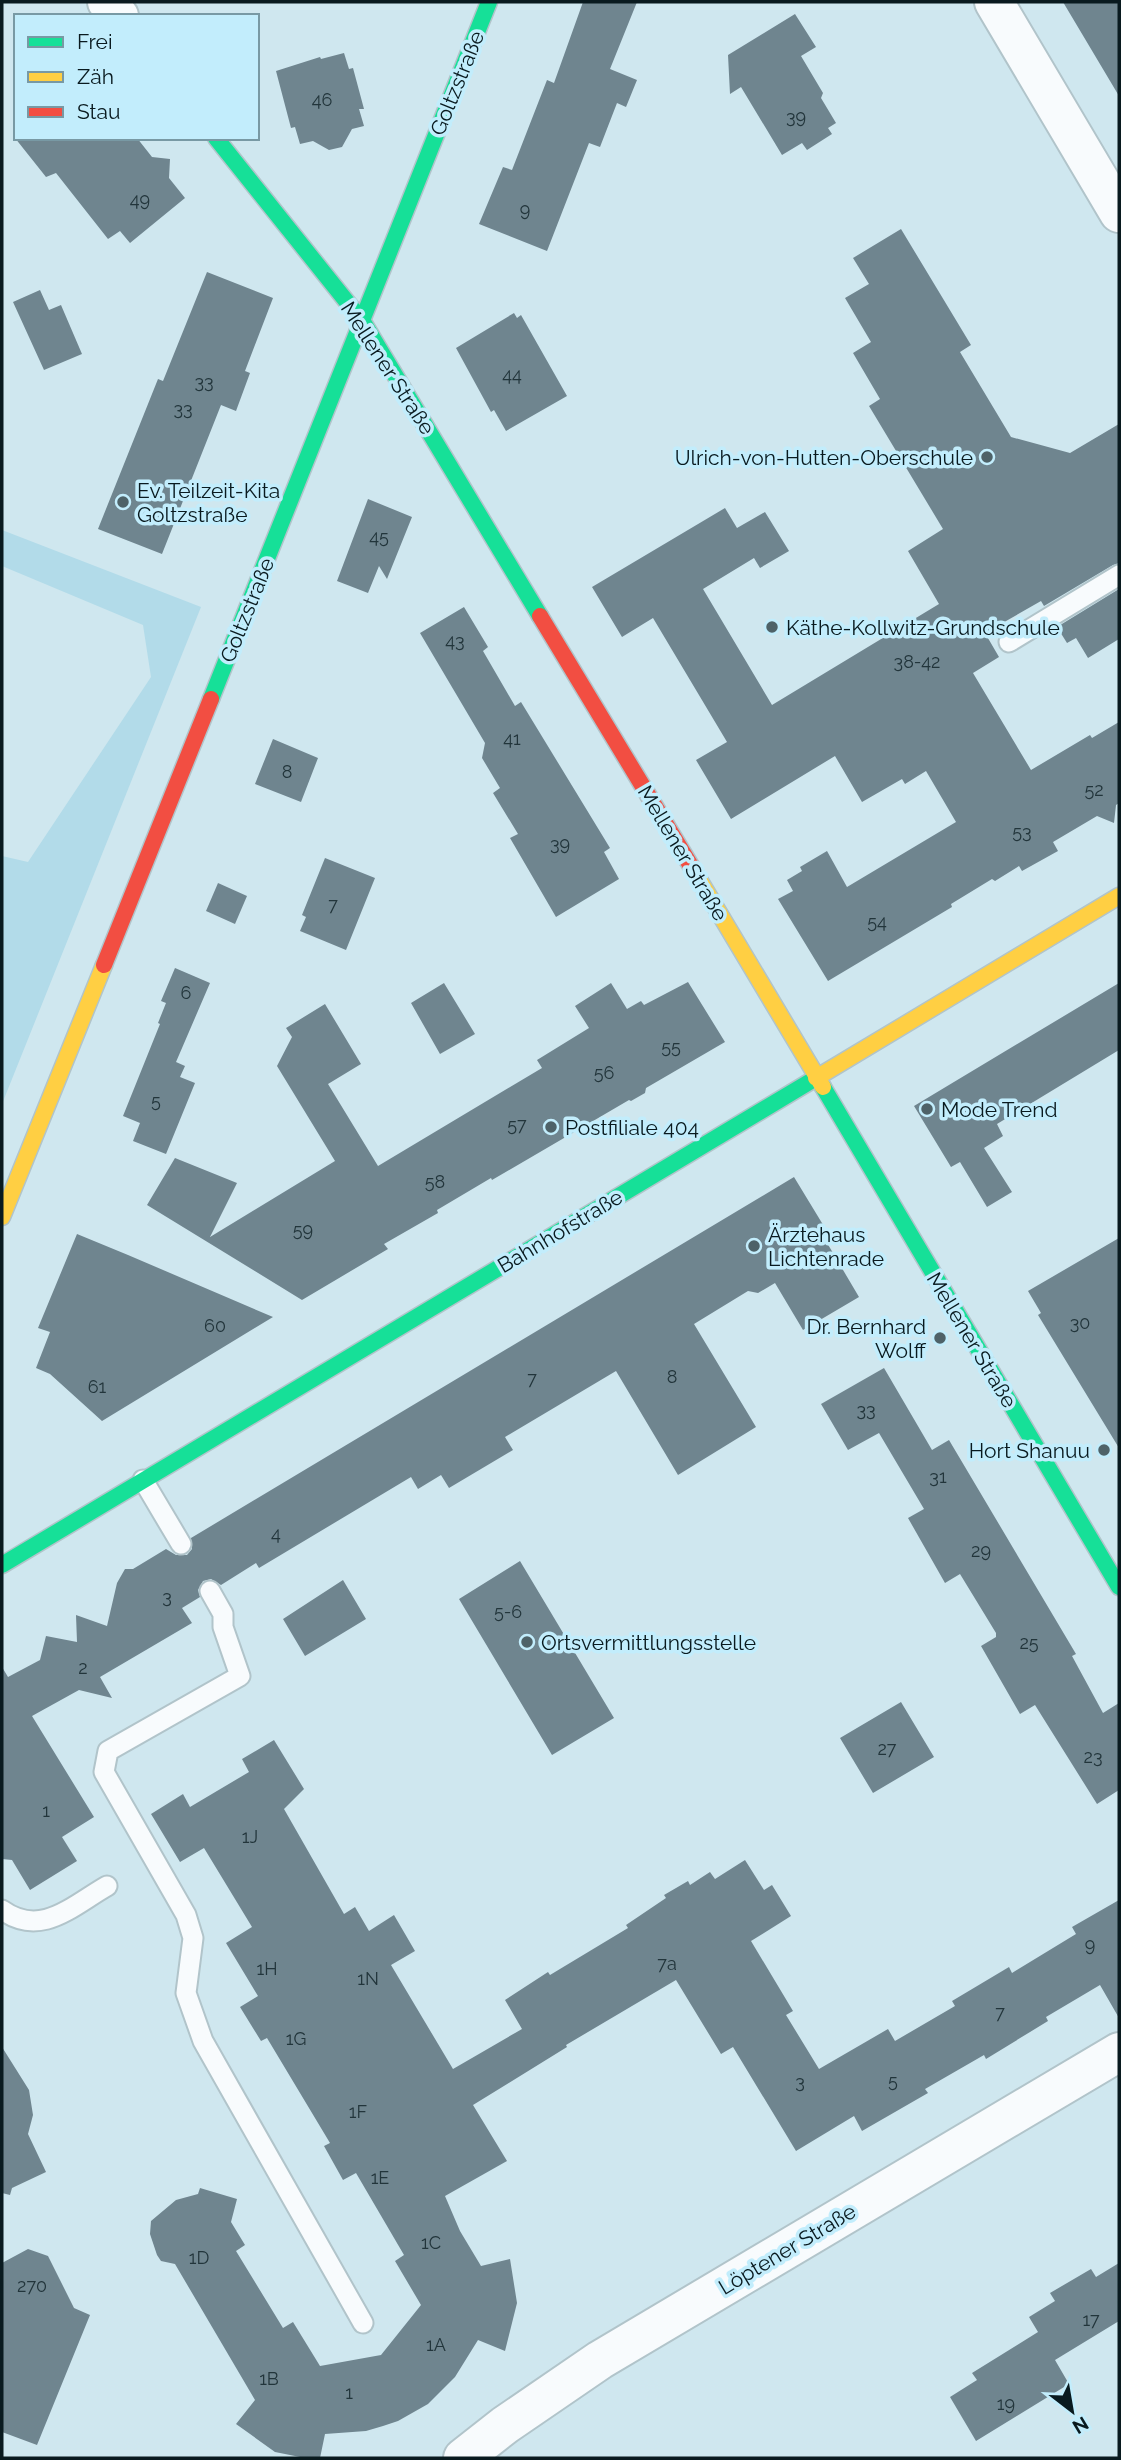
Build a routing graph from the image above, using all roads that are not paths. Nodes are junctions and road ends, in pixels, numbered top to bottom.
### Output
1 (489, 2) edge
2 (994, 2) edge
3 (218, 140) edge
4 (1119, 212) edge
5 (363, 322) junction
6 (1119, 575) edge
7 (1009, 642) dead end
8 (1119, 896) edge
9 (817, 1077) junction
10 (2, 1217) edge
11 (143, 1480) junction
12 (181, 1544) dead end
13 (2, 1565) edge
14 (1119, 1587) edge
15 (210, 1591) dead end
16 (107, 1886) dead end
17 (2, 1910) edge
18 (1119, 2052) edge
19 (363, 2323) dead end
20 (463, 2458) edge

1 - 5 street, Goltzstraße
2 - 4 street
3 - 5 street, Mellener Straße
5 - 9 street, Mellener Straße
5 - 10 street, Goltzstraße
6 - 7 lane
8 - 9 street, Bahnhofstraße
9 - 11 street, Bahnhofstraße
9 - 14 street, Mellener Straße
11 - 12 lane
11 - 13 street, Bahnhofstraße
15 - 19 lane
16 - 17 lane
18 - 20 street, Löptener Straße

